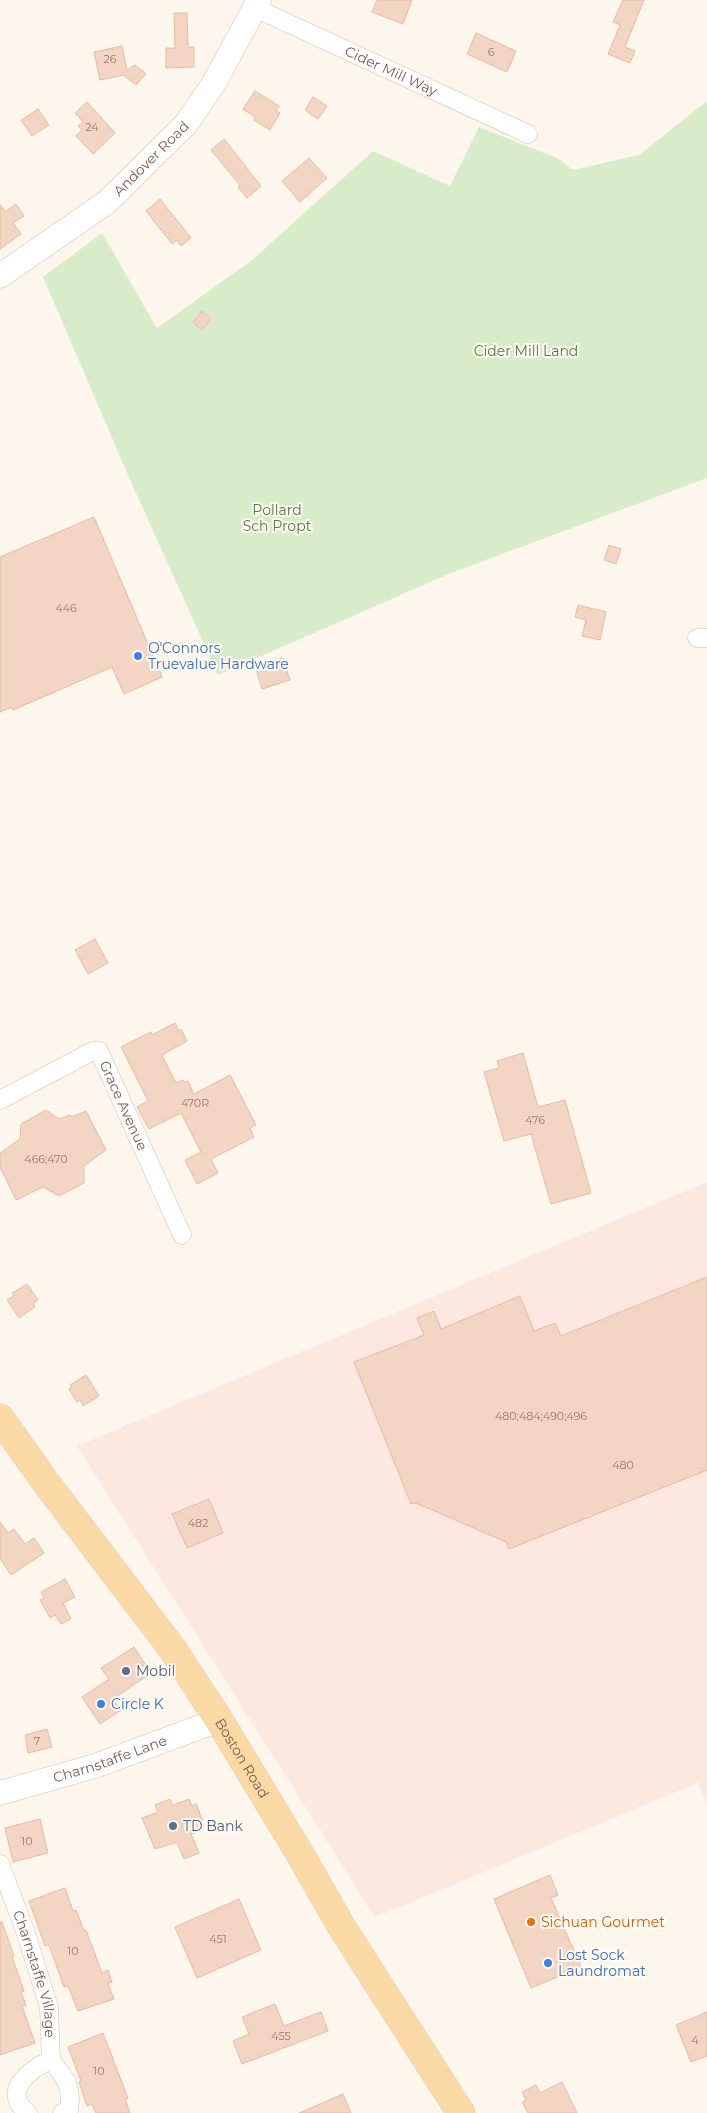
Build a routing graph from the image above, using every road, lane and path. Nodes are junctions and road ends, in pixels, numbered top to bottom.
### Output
1 (257, 4) edge
2 (528, 134) dead end
3 (0, 276) edge
4 (0, 1100) edge
5 (182, 1235) dead end
6 (0, 1418) edge
7 (219, 1720) junction
8 (0, 1793) edge
9 (0, 1864) edge
10 (51, 2060) junction
11 (28, 2113) edge
12 (62, 2113) edge
13 (461, 2113) edge

1 - 2 street, Cider Mill Way
1 - 3 main road, Andover Road
4 - 5 street, Grace Avenue
6 - 7 main road, Boston Road
7 - 8 main road, Charnstaffe Lane
7 - 13 main road, Boston Road
9 - 10 street, Charnstaffe Village
10 - 11 street
10 - 12 street

